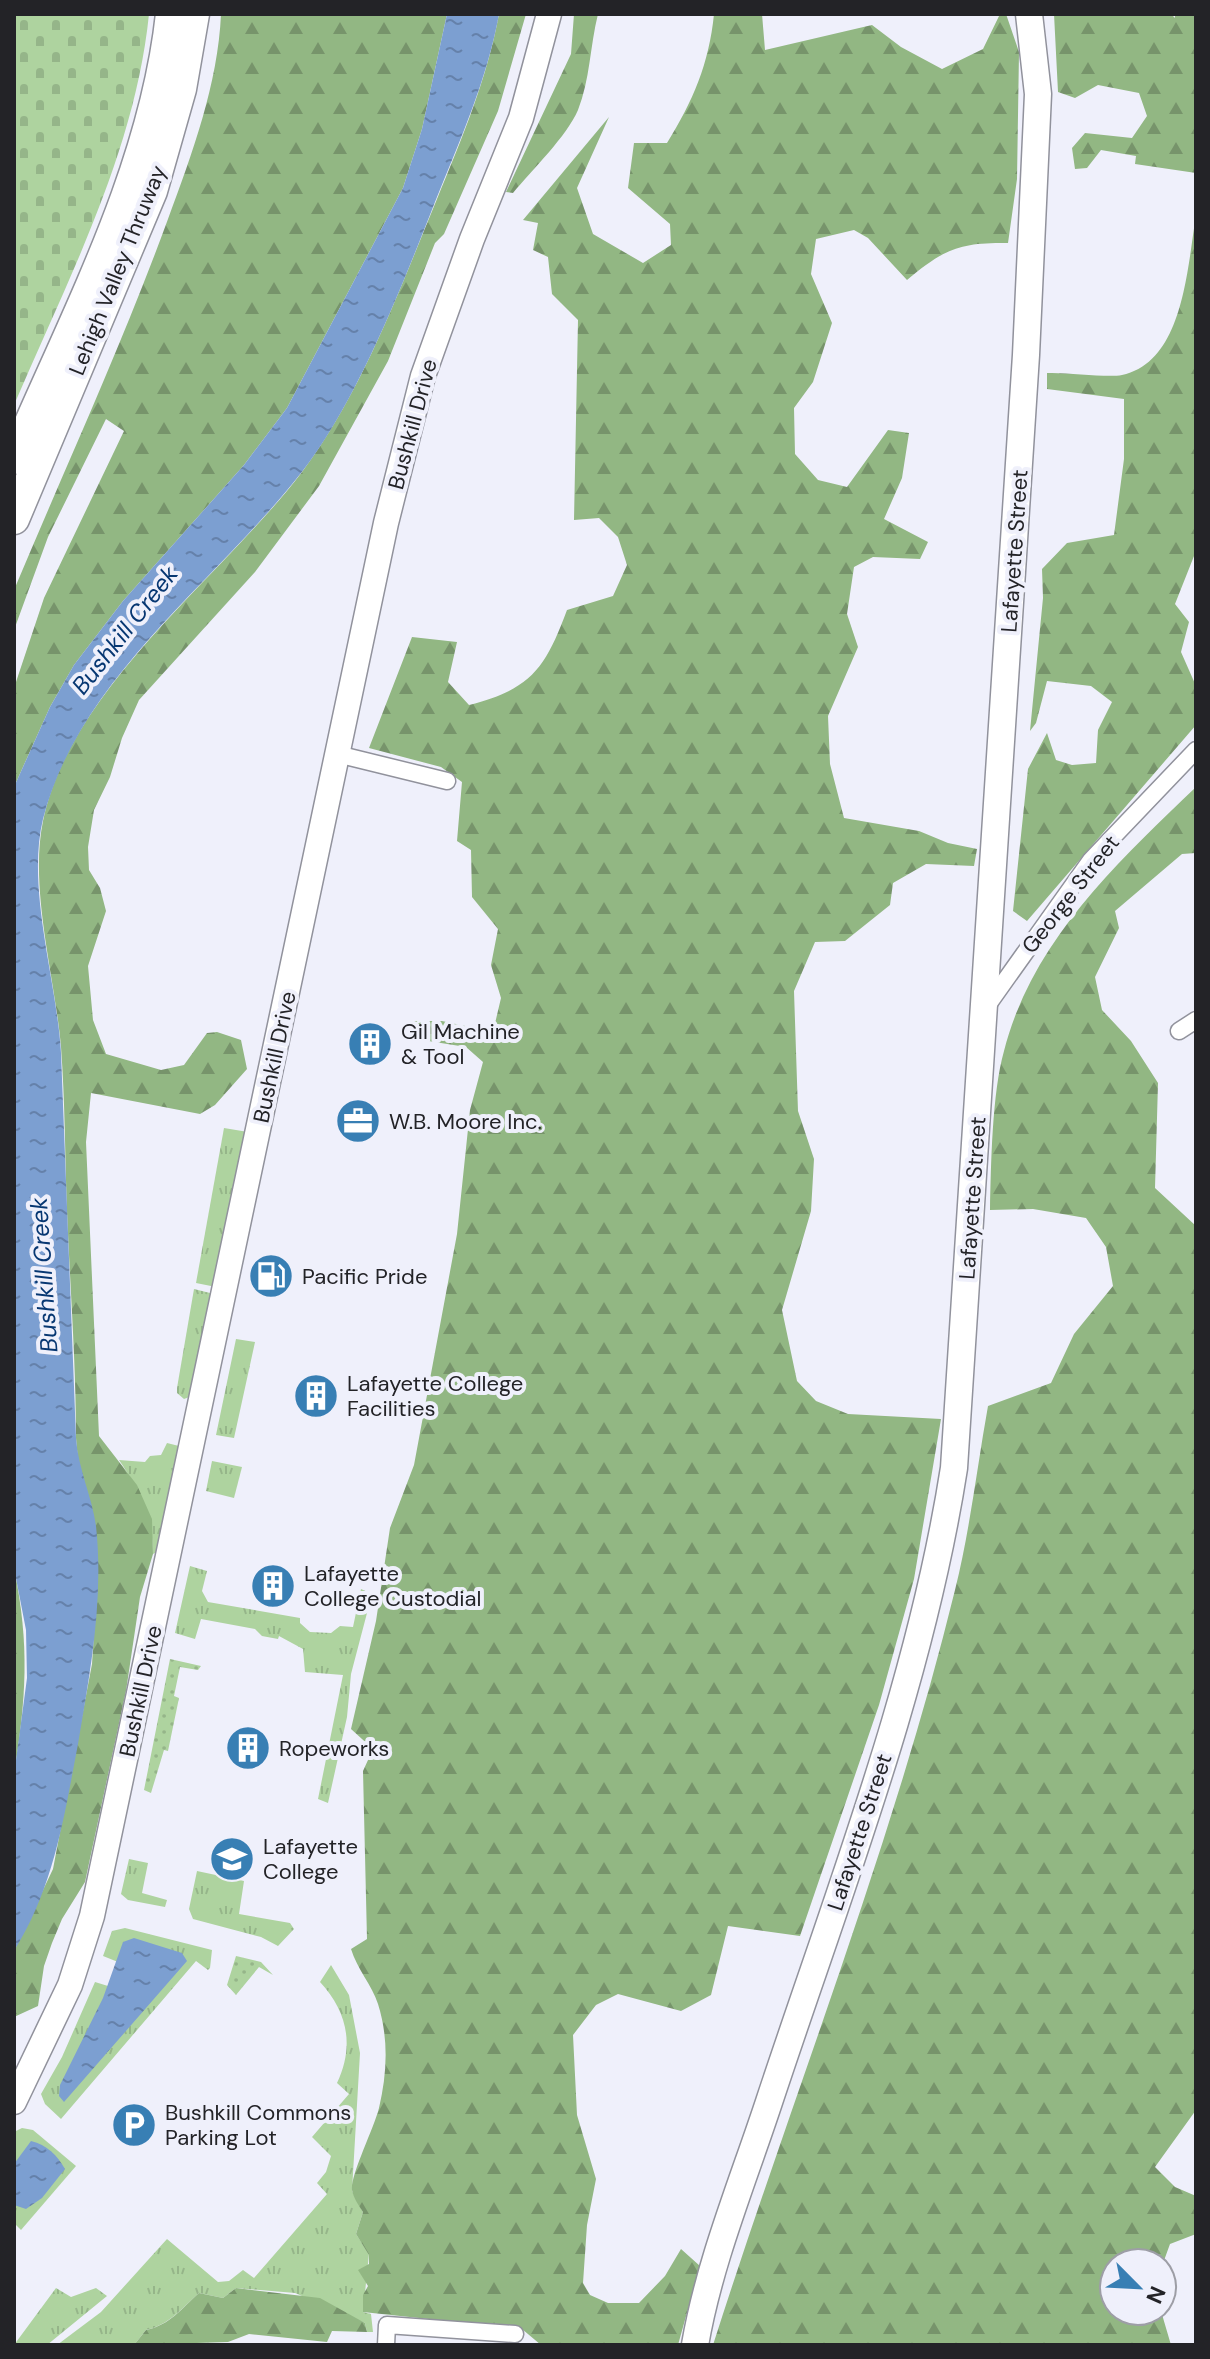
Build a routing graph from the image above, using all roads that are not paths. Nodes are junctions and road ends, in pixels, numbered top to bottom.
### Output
1 (171, 14) edge
2 (194, 14) edge
3 (549, 14) edge
4 (1029, 14) edge
5 (14, 459) edge
6 (14, 519) edge
7 (1196, 750) edge
8 (337, 754) junction
9 (447, 781) dead end
10 (984, 1010) junction
11 (1196, 1020) edge
12 (1179, 1031) dead end
13 (14, 2102) edge
14 (515, 2334) dead end
15 (386, 2345) edge
16 (695, 2345) edge

1 - 5 highway, Lehigh Valley Thruway
2 - 6 highway, Lehigh Valley Thruway
3 - 8 street, Bushkill Drive
4 - 10 main road, Lafayette Street
7 - 10 street, George Street
8 - 9 street
8 - 13 street, Bushkill Drive
10 - 16 main road, Lafayette Street
11 - 12 street
14 - 15 street

